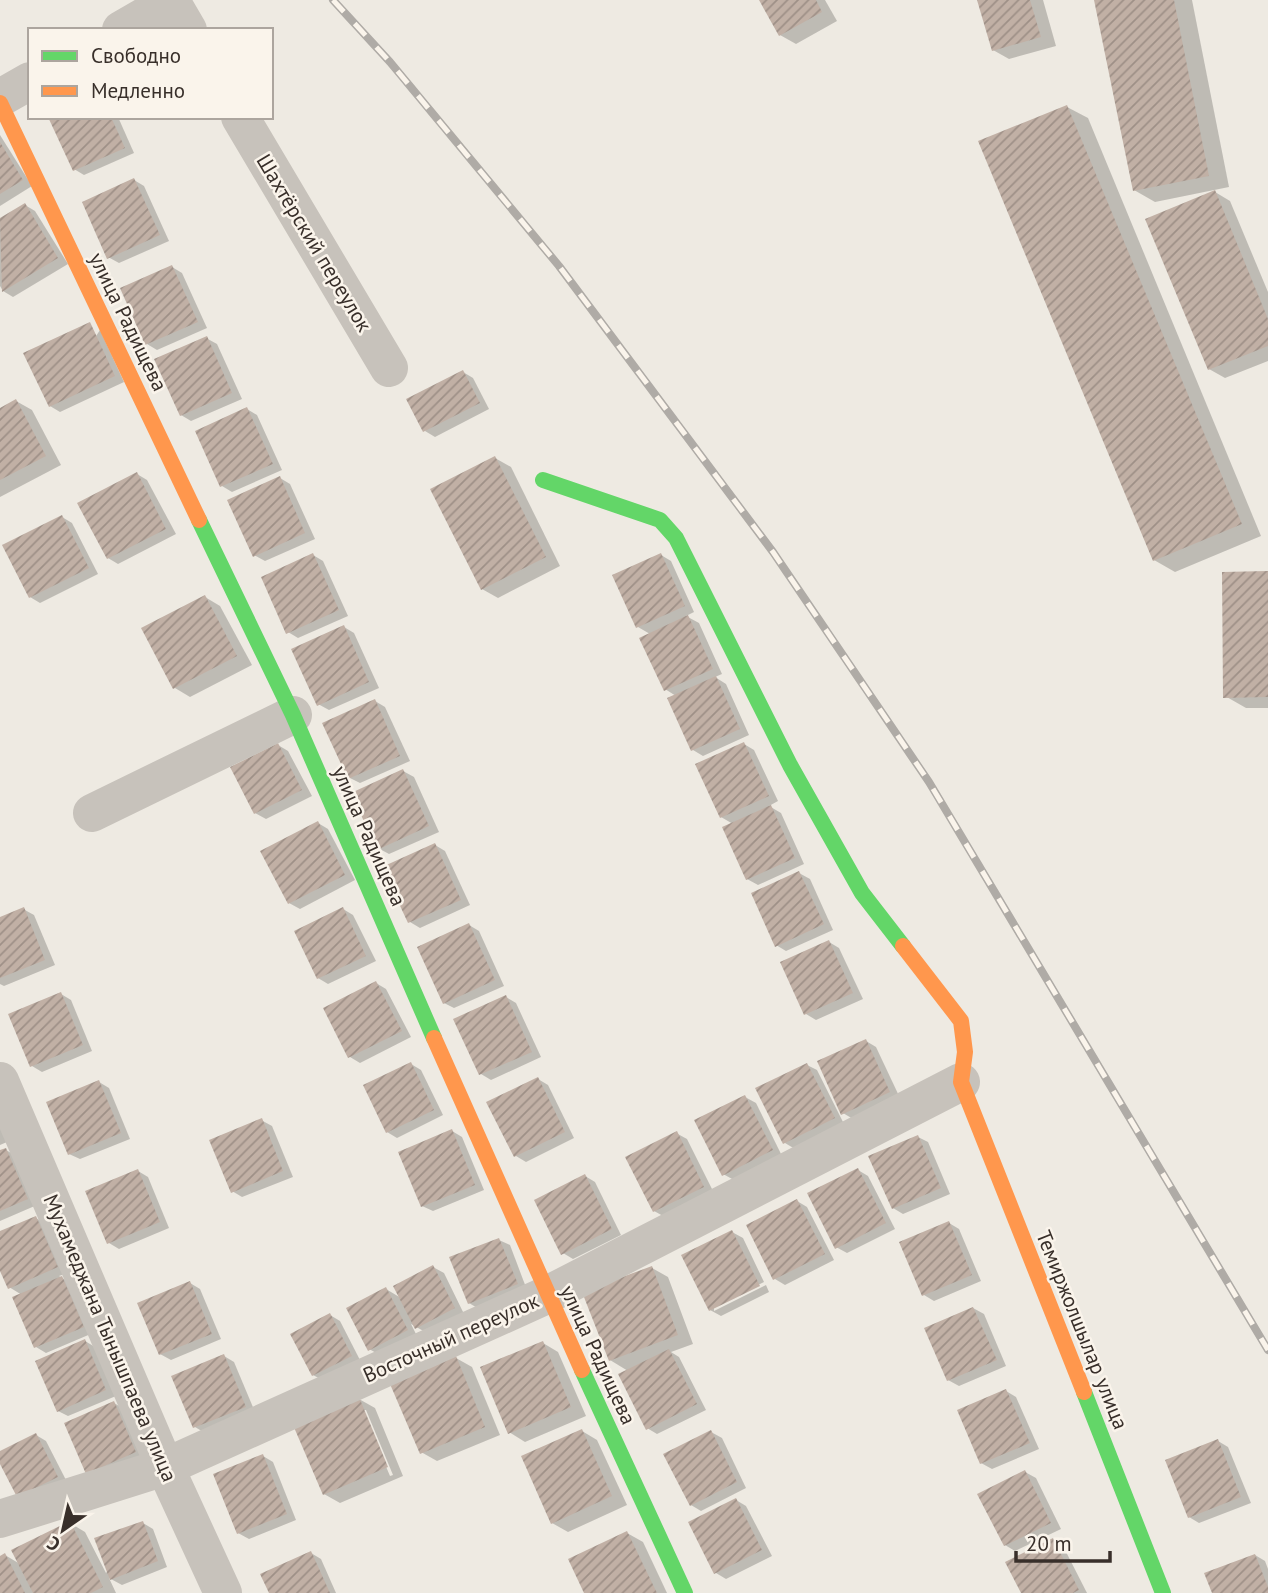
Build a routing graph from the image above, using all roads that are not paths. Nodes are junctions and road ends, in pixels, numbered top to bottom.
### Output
1 (124, 28) edge
2 (187, 28) edge
3 (28, 82) edge
4 (0, 98) edge
5 (0, 103) edge
6 (241, 119) edge
7 (389, 368) dead end
8 (543, 480) dead end
9 (293, 715) junction
10 (92, 814) dead end
11 (0, 1081) edge
12 (961, 1082) junction
13 (547, 1295) junction
14 (165, 1467) junction
15 (0, 1519) edge
16 (223, 1593) edge
17 (685, 1593) edge
18 (1163, 1593) edge

1 - 2 street
3 - 4 street
5 - 9 street, улица Радищева
6 - 7 street, Шахтёрский переулок
8 - 12 street
9 - 10 street
9 - 13 street, улица Радищева
11 - 14 street, Мухамеджана Тынышпаева улица
12 - 13 street, Восточный переулок
12 - 18 street, Темиржолшылар улица
13 - 14 street, Восточный переулок
13 - 17 street, улица Радищева
14 - 15 street, Восточный переулок
14 - 16 street, Мухамеджана Тынышпаева улица

